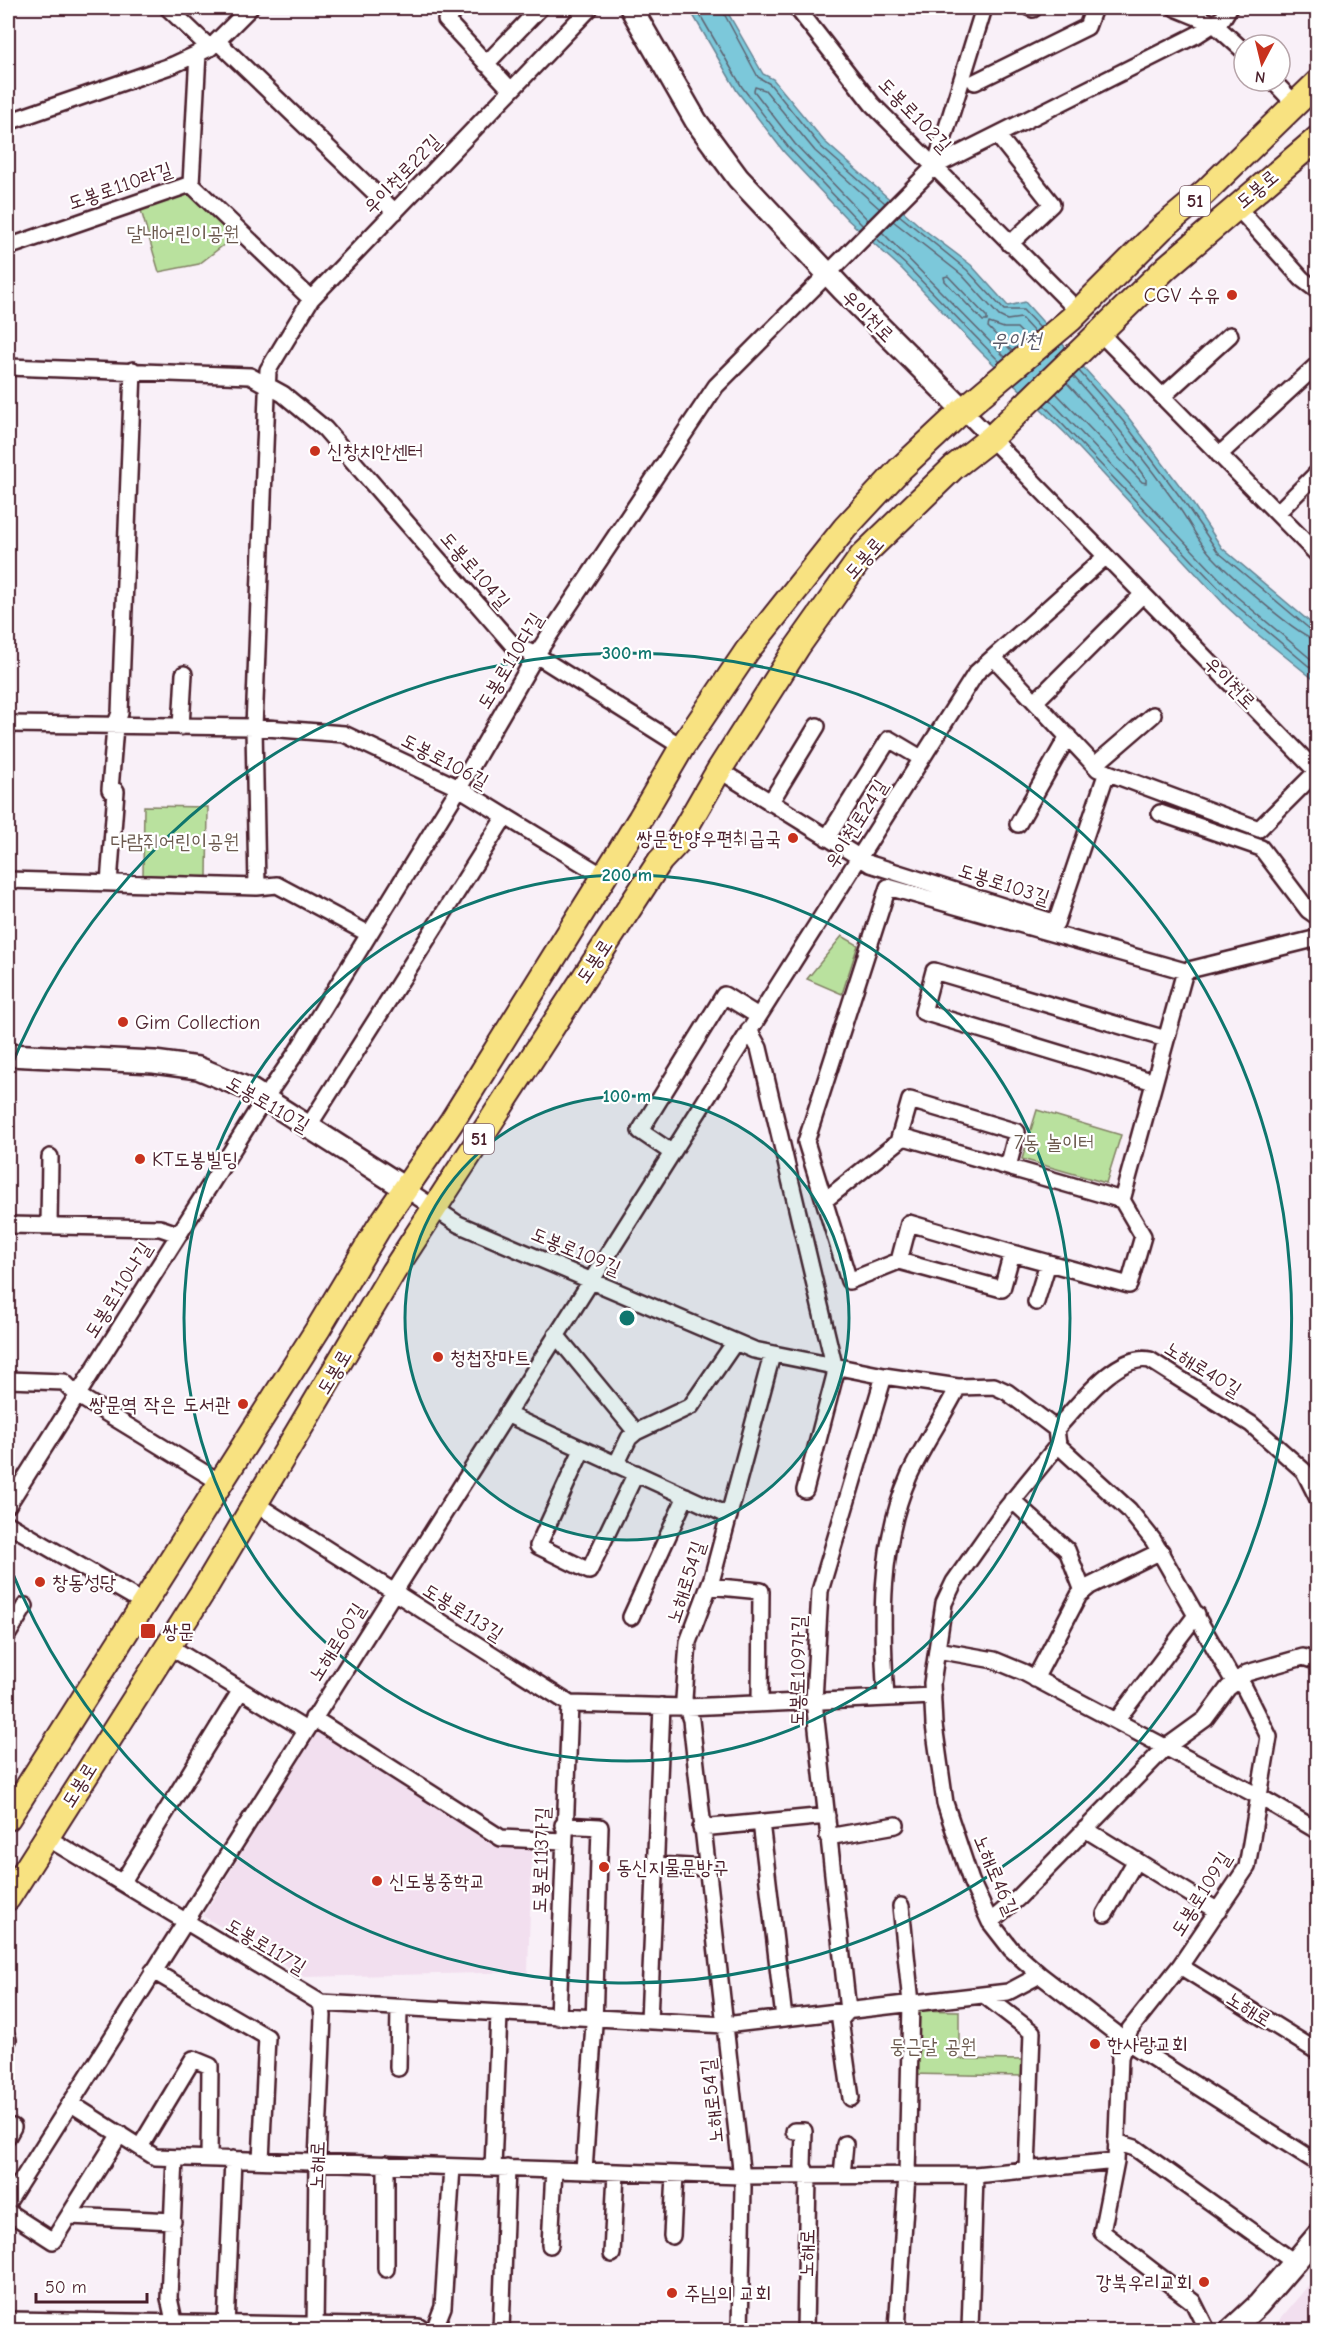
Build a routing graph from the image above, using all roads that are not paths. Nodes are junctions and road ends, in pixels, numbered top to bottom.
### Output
1 (168, 8) edge
2 (250, 8) edge
3 (458, 8) edge
4 (540, 8) edge
5 (590, 8) edge
6 (631, 8) edge
7 (797, 8) edge
8 (984, 8) edge
9 (1094, 8) edge
10 (1175, 8) edge
11 (1229, 8) edge
12 (1214, 24) junction
13 (1232, 40) edge
14 (208, 47) junction
15 (486, 63) junction
16 (975, 82) dead end
17 (1317, 82) edge
18 (511, 90) junction
19 (1285, 93) edge
20 (1294, 102) junction
21 (8, 123) edge
22 (998, 136) junction
23 (1317, 138) edge
24 (932, 169) junction
25 (191, 184) junction
26 (1236, 207) junction
27 (395, 212) junction
28 (1010, 244) junction
29 (8, 247) edge
30 (826, 273) junction
31 (1317, 291) edge
32 (311, 299) junction
33 (1075, 315) junction
34 (1230, 335) dead end
35 (1096, 336) junction
36 (1317, 364) edge
37 (8, 367) edge
38 (133, 370) junction
39 (265, 384) junction
40 (1163, 396) junction
41 (970, 405) junction
42 (998, 431) junction
43 (1219, 455) junction
44 (1317, 472) edge
45 (1277, 513) junction
46 (1317, 555) edge
47 (1105, 556) junction
48 (1142, 595) junction
49 (536, 655) junction
50 (994, 658) junction
51 (184, 674) dead end
52 (1035, 702) junction
53 (1153, 715) dead end
54 (8, 724) edge
55 (115, 726) junction
56 (817, 726) dead end
57 (181, 727) junction
58 (254, 727) junction
59 (1068, 736) junction
60 (682, 747) junction
61 (921, 759) junction
62 (1101, 769) junction
63 (719, 770) junction
64 (1317, 772) edge
65 (459, 789) junction
66 (770, 803) junction
67 (1160, 813) dead end
68 (504, 818) junction
69 (1018, 824) dead end
70 (826, 838) junction
71 (858, 857) junction
72 (603, 876) junction
73 (8, 880) edge
74 (109, 883) junction
75 (257, 887) junction
76 (1317, 917) edge
77 (369, 934) junction
78 (1317, 938) edge
79 (1185, 971) junction
80 (758, 1016) junction
81 (748, 1030) junction
82 (1166, 1039) junction
83 (8, 1055) edge
84 (1154, 1082) junction
85 (265, 1098) junction
86 (308, 1126) junction
87 (898, 1142) junction
88 (671, 1152) junction
89 (50, 1158) dead end
90 (1008, 1167) junction
91 (406, 1189) junction
92 (1122, 1200) junction
93 (824, 1201) junction
94 (435, 1209) junction
95 (8, 1225) edge
96 (49, 1226) junction
97 (178, 1234) junction
98 (1012, 1252) junction
99 (899, 1261) junction
100 (1048, 1263) junction
101 (591, 1280) junction
102 (1036, 1302) dead end
103 (556, 1335) junction
104 (735, 1342) junction
105 (772, 1354) junction
106 (834, 1365) junction
107 (884, 1376) junction
108 (8, 1380) edge
109 (958, 1387) junction
110 (76, 1395) junction
111 (506, 1414) junction
112 (1056, 1429) junction
113 (636, 1432) junction
114 (1058, 1445) junction
115 (582, 1450) junction
116 (616, 1465) junction
117 (636, 1473) junction
118 (221, 1483) junction
119 (805, 1490) dead end
120 (686, 1496) junction
121 (1317, 1499) edge
122 (1012, 1500) junction
123 (256, 1504) junction
124 (8, 1505) edge
125 (729, 1515) junction
126 (8, 1524) edge
127 (1161, 1551) junction
128 (708, 1586) junction
129 (1083, 1591) junction
130 (393, 1592) junction
131 (144, 1603) junction
132 (25, 1606) dead end
133 (1197, 1614) junction
134 (632, 1617) dead end
135 (8, 1634) edge
136 (167, 1646) junction
137 (937, 1650) junction
138 (1317, 1662) edge
139 (1035, 1679) junction
140 (1238, 1681) junction
141 (242, 1690) junction
142 (933, 1695) junction
143 (886, 1698) junction
144 (814, 1701) junction
145 (760, 1703) junction
146 (570, 1704) junction
147 (662, 1706) junction
148 (686, 1707) junction
149 (1116, 1721) junction
150 (310, 1724) junction
151 (1165, 1748) junction
152 (1260, 1797) junction
153 (827, 1816) junction
154 (8, 1818) edge
155 (761, 1822) junction
156 (563, 1825) junction
157 (896, 1825) dead end
158 (701, 1828) junction
159 (1085, 1829) junction
160 (1317, 1831) edge
161 (46, 1837) junction
162 (828, 1837) junction
163 (563, 1841) junction
164 (1136, 1860) junction
165 (656, 1865) junction
166 (707, 1868) junction
167 (122, 1883) junction
168 (8, 1898) edge
169 (901, 1906) dead end
170 (1218, 1911) junction
171 (1105, 1914) dead end
172 (185, 1922) junction
173 (990, 1922) junction
174 (1180, 1966) junction
175 (153, 1971) junction
176 (1040, 1975) junction
177 (984, 1995) junction
178 (321, 2003) junction
179 (911, 2004) junction
180 (399, 2008) junction
181 (848, 2011) junction
182 (499, 2014) junction
183 (558, 2017) junction
184 (784, 2018) junction
185 (594, 2019) junction
186 (649, 2021) junction
187 (725, 2025) junction
188 (1125, 2041) junction
189 (1317, 2052) edge
190 (398, 2068) dead end
191 (851, 2098) dead end
192 (70, 2103) junction
193 (794, 2131) dead end
194 (120, 2134) junction
195 (1116, 2142) junction
196 (845, 2144) dead end
197 (140, 2147) junction
198 (175, 2158) junction
199 (209, 2159) junction
200 (233, 2159) junction
201 (261, 2160) junction
202 (1116, 2160) junction
203 (317, 2162) junction
204 (1317, 2163) edge
205 (386, 2164) junction
206 (452, 2167) junction
207 (500, 2168) junction
208 (554, 2170) junction
209 (1027, 2170) junction
210 (584, 2171) junction
211 (616, 2172) junction
212 (675, 2174) junction
213 (842, 2175) junction
214 (907, 2175) junction
215 (975, 2175) junction
216 (741, 2176) junction
217 (808, 2176) junction
218 (8, 2202) edge
219 (8, 2212) edge
220 (70, 2216) junction
221 (173, 2221) junction
222 (1317, 2235) edge
223 (672, 2236) dead end
224 (550, 2245) dead end
225 (612, 2254) dead end
226 (1294, 2262) junction
227 (386, 2269) dead end
228 (8, 2323) edge
229 (226, 2327) junction
230 (175, 2328) edge
231 (315, 2329) edge
232 (356, 2330) edge
233 (418, 2331) edge
234 (434, 2331) edge
235 (501, 2331) edge
236 (740, 2331) edge
237 (805, 2331) edge
238 (897, 2331) edge
239 (970, 2331) edge
240 (1207, 2331) edge
241 (1231, 2331) edge

1 - 14 street
2 - 14 street
3 - 15 street
4 - 15 street
5 - 18 street, 우이천로22길
6 - 30 street, 우이천로
7 - 24 street, 도봉로102길
8 - 24 street
9 - 16 street
10 - 12 street
11 - 12 street
12 - 13 street
12 - 22 street
14 - 21 street
14 - 25 street
14 - 27 street
15 - 18 street
17 - 20 main road, 도봉로 / 51
18 - 27 street, 우이천로22길
19 - 20 street
20 - 33 main road, 도봉로 / 51
22 - 24 street
22 - 28 street
23 - 26 main road, 도봉로 / 51
24 - 28 street, 도봉로102길
24 - 30 street, 도봉로110다길
25 - 29 street, 도봉로110라길
25 - 32 street, 도봉로110라길
26 - 31 street
26 - 35 main road, 도봉로 / 51
27 - 32 street, 우이천로22길
28 - 33 street, 도봉로102길
30 - 41 street, 우이천로
30 - 49 street, 도봉로110다길
32 - 39 street, 우이천로22길
33 - 41 main road, 51
34 - 40 street
35 - 40 street
35 - 42 main road, 도봉로 / 51
36 - 43 street
37 - 38 street, 도봉로104길
38 - 39 street, 도봉로104길
38 - 55 street
39 - 49 street, 도봉로104길
39 - 58 street
40 - 43 street
41 - 42 street, 우이천로
41 - 60 main road, 도봉로 / 51
42 - 47 street, 우이천로
42 - 63 main road, 도봉로 / 51
43 - 45 street
44 - 45 street
45 - 46 street
47 - 48 street, 우이천로
47 - 50 street, 우이천로24길
48 - 52 street
48 - 64 street, 우이천로
49 - 60 street, 도봉로104길
49 - 65 street, 도봉로110다길
50 - 52 street
50 - 61 street, 우이천로24길
51 - 57 street
52 - 59 street
53 - 62 street
54 - 55 street, 도봉로106길
55 - 57 street, 도봉로106길
55 - 74 street
56 - 66 street
57 - 58 street, 도봉로106길
58 - 65 street, 도봉로106길
58 - 75 street
59 - 62 street
59 - 69 street
60 - 72 main road, 도봉로 / 51
61 - 70 street
61 - 71 street, 우이천로24길
62 - 64 street, 우이천로
62 - 71 street, 도봉로103길
63 - 66 street, 도봉로103길
63 - 94 main road, 도봉로 / 51
65 - 68 street, 도봉로106길
65 - 77 street, 도봉로110다길
66 - 70 street, 도봉로103길
67 - 76 street
68 - 72 street, 도봉로106길
68 - 86 street
70 - 71 street, 도봉로103길
71 - 80 street, 우이천로24길
72 - 91 main road, 도봉로 / 51
73 - 74 street
74 - 75 street
75 - 77 street
77 - 85 street, 도봉로110다길
78 - 79 street
79 - 82 street
79 - 93 street
80 - 81 street, 우이천로24길
80 - 88 street
81 - 88 street, 우이천로24길
81 - 106 street
82 - 84 street
82 - 84 street
83 - 85 street, 도봉로110길
84 - 92 street
85 - 86 street, 도봉로110길
85 - 97 street, 도봉로110나길
86 - 91 street, 도봉로110길
87 - 90 street
87 - 90 street
87 - 93 street
88 - 101 street, 우이천로24길
89 - 96 street
90 - 92 street
91 - 94 street, 도봉로109길
91 - 118 main road, 도봉로 / 51
92 - 100 street
93 - 99 street
94 - 101 street, 도봉로109길
94 - 123 main road, 도봉로 / 51
95 - 96 street
96 - 97 street
97 - 110 street, 도봉로110나길
98 - 99 street
98 - 99 street
98 - 100 street
100 - 102 street
101 - 103 street, 노해로60길
101 - 104 street, 도봉로109길
103 - 111 street, 노해로60길
103 - 113 street
104 - 105 street, 도봉로109길
104 - 113 street
105 - 106 street, 도봉로109길
105 - 125 street, 노해로54길
106 - 107 street, 도봉로109길
106 - 119 street
107 - 109 street, 도봉로109길
107 - 144 street, 도봉로109가길
108 - 110 street
109 - 112 street, 도봉로109길
109 - 143 street
110 - 118 street
110 - 124 street, 도봉로110나길
111 - 115 street
111 - 130 street, 노해로60길
112 - 114 street
112 - 121 street, 노해로40길
113 - 116 street
114 - 122 street, 노해로46길
114 - 127 street, 도봉로109길
115 - 116 street
115 - 117 street
116 - 117 street
117 - 120 street
118 - 131 main road, 도봉로 / 51
120 - 125 street
120 - 134 street
122 - 129 street
122 - 137 street, 노해로46길
123 - 130 street, 도봉로113길
123 - 136 main road, 도봉로 / 51
125 - 128 street, 노해로54길
126 - 131 street
127 - 129 street
127 - 133 street, 도봉로109길
128 - 145 street
128 - 148 street, 노해로54길
129 - 139 street
130 - 146 street, 도봉로113길
130 - 150 street, 노해로60길
131 - 154 main road, 도봉로 / 51
132 - 135 street
133 - 140 street, 도봉로109길
133 - 149 street
136 - 141 street
136 - 161 main road, 도봉로 / 51
137 - 139 street
137 - 142 street, 노해로46길
138 - 140 street
139 - 149 street
140 - 151 street
140 - 152 street, 도봉로109길
141 - 150 street
141 - 167 street
142 - 143 street
142 - 173 street, 노해로46길
143 - 144 street
144 - 145 street
144 - 153 street, 도봉로109가길
145 - 148 street
146 - 147 street
146 - 156 street, 도봉로113가길
147 - 148 street
147 - 165 street
148 - 158 street, 노해로54길
149 - 151 street
150 - 163 street
150 - 172 street, 노해로60길
151 - 152 street
151 - 159 street
152 - 160 street
152 - 170 street, 도봉로109길
153 - 155 street
153 - 162 street, 도봉로109가길
155 - 158 street
155 - 184 street
156 - 163 street, 도봉로113가길
156 - 185 street
157 - 162 street
158 - 166 street, 노해로54길
159 - 164 street
159 - 173 street
161 - 167 street, 도봉로117길
161 - 168 main road, 도봉로 / 51
162 - 181 street, 도봉로109가길
163 - 183 street, 도봉로113가길
164 - 170 street
164 - 171 street
165 - 166 street
165 - 186 street
166 - 187 street, 노해로54길
167 - 172 street, 도봉로117길
169 - 179 street
170 - 174 street, 도봉로109길
172 - 175 street, 노해로60길
172 - 178 street, 도봉로117길
173 - 176 street, 노해로46길
174 - 188 street, 도봉로109길
174 - 189 street, 노해로
175 - 192 street, 노해로60길
175 - 201 street
176 - 177 street, 도봉로117길
176 - 188 street, 노해로46길
177 - 179 street, 도봉로117길
177 - 209 street
178 - 180 street, 도봉로117길
178 - 203 street, 노해로
179 - 181 street, 도봉로117길
179 - 214 street
180 - 182 street, 도봉로117길
180 - 190 street
181 - 184 street, 도봉로117길
181 - 191 street
182 - 183 street, 도봉로117길
182 - 207 street
183 - 185 street, 도봉로117길
184 - 187 street, 도봉로117길
185 - 186 street, 도봉로117길
185 - 210 street
186 - 187 street, 도봉로117길
187 - 216 street, 노해로54길
188 - 195 street, 도봉로109길
188 - 204 street, 노해로46길
192 - 194 street
192 - 218 street, 노해로60길
193 - 217 street, 노해로
194 - 197 street
194 - 220 street
195 - 202 street, 도봉로109길
195 - 226 street
196 - 213 street
197 - 198 street
197 - 199 street
198 - 199 street
198 - 221 street
199 - 200 street
200 - 201 street
200 - 229 street
201 - 203 street
202 - 209 street
202 - 240 street, 도봉로109길
203 - 205 street
203 - 231 street, 노해로
205 - 206 street
205 - 227 street
206 - 207 street
206 - 234 street
207 - 208 street
207 - 235 street
208 - 210 street
208 - 224 street
209 - 215 street
210 - 211 street
211 - 212 street
211 - 225 street
212 - 216 street
212 - 223 street
213 - 214 street
213 - 217 street
214 - 215 street
214 - 238 street
215 - 239 street
216 - 217 street
216 - 236 street, 노해로54길
217 - 237 street, 노해로
219 - 220 street
220 - 221 street
221 - 230 street
222 - 226 street
226 - 241 street
228 - 230 street
229 - 230 street
229 - 231 street
231 - 232 street
232 - 233 street

